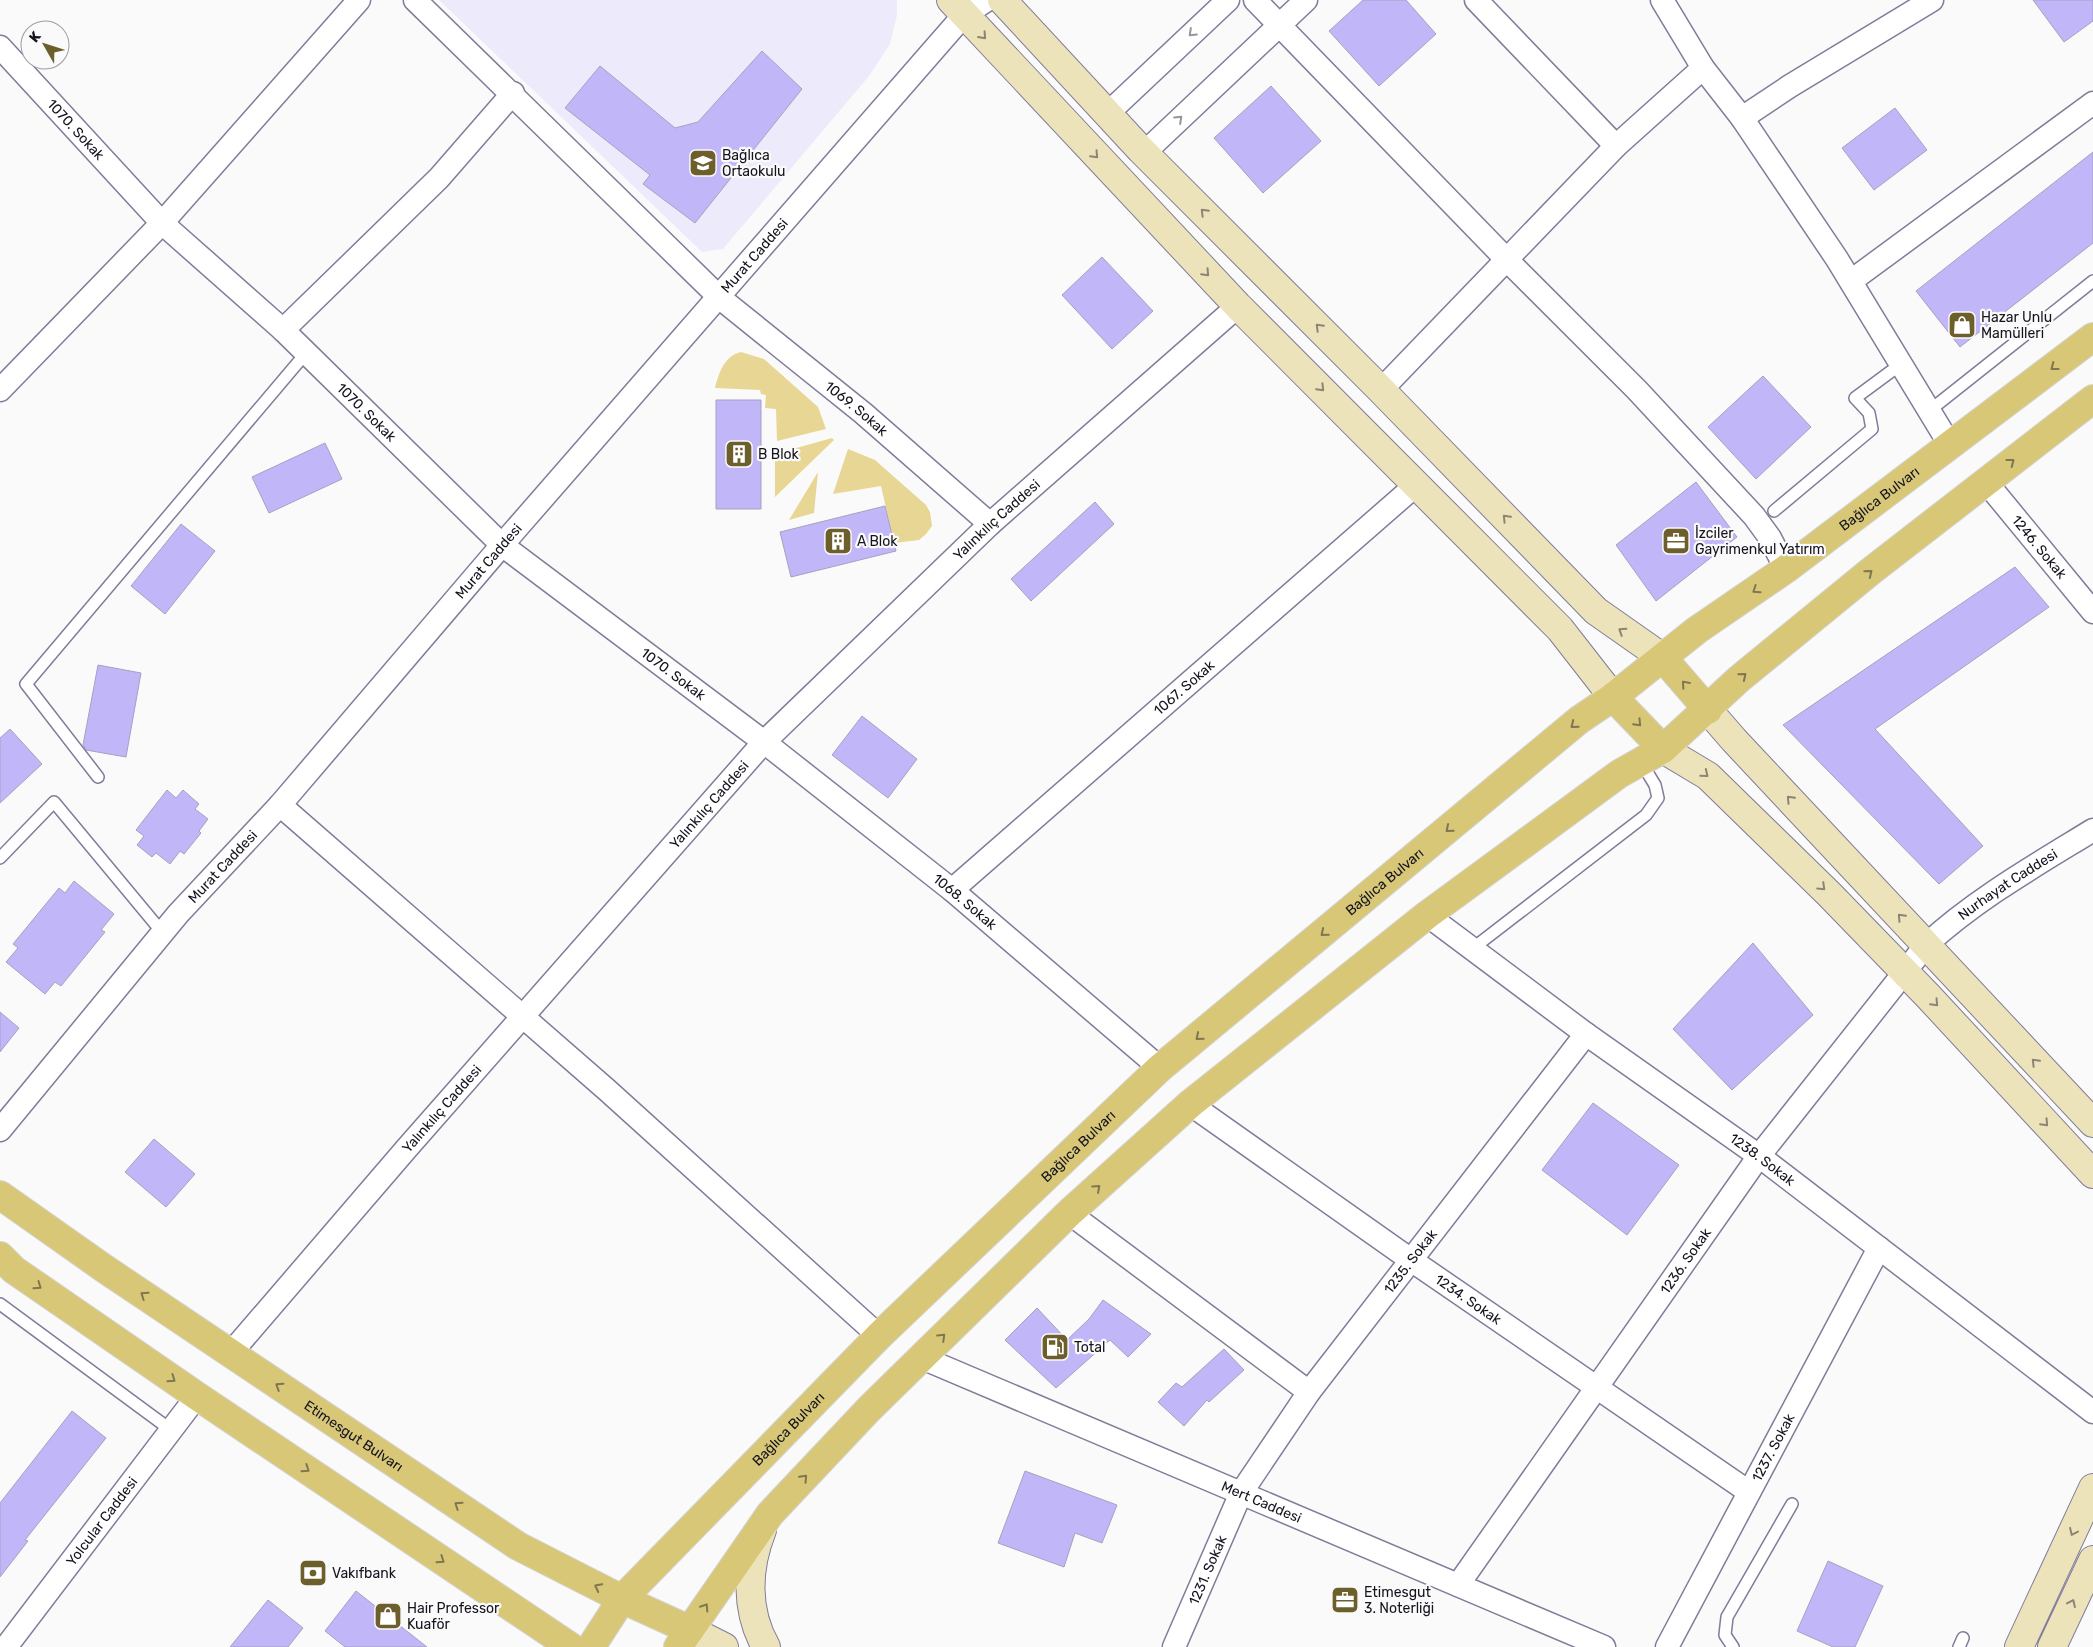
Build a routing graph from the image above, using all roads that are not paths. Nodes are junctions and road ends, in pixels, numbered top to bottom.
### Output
1 (359, 0) edge
2 (416, 0) edge
3 (987, 0) edge
4 (1002, 0) edge
5 (1228, 0) edge
6 (1255, 0) edge
7 (1306, 0) edge
8 (1476, 0) edge
9 (1662, 0) edge
10 (1932, 0) edge
11 (958, 7) edge
12 (1279, 25) junction
13 (0, 47) edge
14 (1703, 68) junction
15 (513, 93) junction
16 (2093, 103) edge
17 (1108, 114) junction
18 (1742, 118) junction
19 (1616, 146) junction
20 (1144, 153) junction
21 (162, 223) junction
22 (1507, 260) junction
23 (1851, 281) junction
24 (2093, 281) edge
25 (720, 298) junction
26 (1238, 306) junction
27 (283, 330) junction
28 (2093, 337) edge
29 (306, 353) junction
30 (1901, 364) junction
31 (0, 390) edge
32 (1381, 390) junction
33 (2093, 399) edge
34 (1929, 410) junction
35 (1950, 444) junction
36 (1986, 482) junction
37 (1416, 485) junction
38 (1774, 511) dead end
39 (990, 524) junction
40 (502, 546) junction
41 (1786, 570) junction
42 (2093, 612) edge
43 (1663, 658) junction
44 (1613, 697) junction
45 (1708, 710) junction
46 (764, 742) junction
47 (1652, 755) junction
48 (98, 777) dead end
49 (280, 805) junction
50 (2093, 830) edge
51 (0, 858) edge
52 (952, 890) junction
53 (1427, 915) junction
54 (162, 932) junction
55 (1926, 945) junction
56 (1472, 949) junction
57 (1904, 971) junction
58 (523, 1016) junction
59 (1586, 1034) junction
60 (1160, 1068) junction
61 (1190, 1104) junction
62 (2093, 1123) edge
63 (0, 1130) edge
64 (1759, 1156) junction
65 (2093, 1174) edge
66 (0, 1195) edge
67 (1069, 1213) junction
68 (1879, 1248) junction
69 (0, 1256) edge
70 (1411, 1260) junction
71 (0, 1304) edge
72 (879, 1336) junction
73 (230, 1354) junction
74 (920, 1358) junction
75 (1597, 1388) junction
76 (1309, 1392) junction
77 (197, 1396) junction
78 (2093, 1412) edge
79 (171, 1430) junction
80 (2093, 1488) edge
81 (1749, 1492) junction
82 (1241, 1493) junction
83 (1792, 1504) dead end
84 (770, 1514) junction
85 (2093, 1560) edge
86 (1458, 1585) junction
87 (622, 1599) junction
88 (684, 1638) edge
89 (6, 1647) edge
90 (571, 1647) edge
91 (591, 1647) edge
92 (724, 1647) edge
93 (766, 1647) edge
94 (1174, 1647) edge
95 (1604, 1647) edge
96 (1667, 1647) edge
97 (1733, 1647) edge
98 (2020, 1647) edge
99 (2052, 1647) edge

1 - 21 street
2 - 15 street, 1069. Sokak
3 - 11 street, Murat Caddesi
4 - 17 main road
5 -> 17 street
6 - 12 street
7 - 12 street
8 - 19 street
9 - 14 street
10 - 18 street
11 - 25 street, Murat Caddesi
11 -> 26 main road
20 -> 12 street
12 - 22 street
13 - 21 street, 1070. Sokak
14 - 18 street
14 - 19 street
15 - 25 street, 1069. Sokak
15 - 27 street
16 - 23 street
17 - 20 main road
18 - 23 street
19 - 22 street
32 -> 20 main road
21 - 27 street, 1070. Sokak
21 - 31 street
22 - 32 street
22 - 41 street
23 - 30 street
24 - 34 lane
25 - 39 street, 1069. Sokak
25 - 40 street, Murat Caddesi
26 -> 37 main road
26 - 39 street, Yalınkılıç Caddesi
27 - 29 street, 1070. Sokak
28 -> 35 main road, Bağlıca Bulvarı
29 - 40 street, 1070. Sokak
29 - 48 lane
30 - 34 street
30 - 38 lane
43 -> 32 main road
36 -> 33 main road
34 - 35 street
35 - 41 main road, Bağlıca Bulvarı
36 - 42 street, 1246. Sokak
45 -> 36 main road
37 - 44 main road
37 - 52 street, 1067. Sokak
39 - 46 street, Yalınkılıç Caddesi
40 - 46 street, 1070. Sokak
40 - 49 street, Murat Caddesi
41 -> 43 main road, Bağlıca Bulvarı
43 - 44 main road, Bağlıca Bulvarı
45 -> 43 main road
44 -> 47 main road
44 -> 60 main road, Bağlıca Bulvarı
45 - 47 main road
55 -> 45 main road
46 - 52 street, 1068. Sokak
46 - 58 street, Yalınkılıç Caddesi
47 - 53 main road
47 - 56 lane
47 -> 57 main road
49 - 54 street, Murat Caddesi
49 - 58 street
50 - 55 street, Nurhayat Caddesi
51 - 54 lane
52 - 60 street, 1068. Sokak
53 - 56 street, 1238. Sokak
53 - 61 main road
54 - 63 street, Murat Caddesi
55 - 57 street, 1236. Sokak
62 -> 55 main road
56 - 59 street, 1238. Sokak
57 - 64 street, 1236. Sokak
57 -> 65 main road
58 - 72 street
58 - 73 street, Yalınkılıç Caddesi
59 - 64 street, 1238. Sokak
59 - 70 street, 1235. Sokak
60 - 72 main road, Bağlıca Bulvarı
67 -> 61 main road
61 - 70 street, 1234. Sokak
64 - 68 street, 1238. Sokak
64 - 75 street, 1236. Sokak
73 -> 66 main road, Etimesgut Bulvarı
74 -> 67 main road
67 - 76 street
68 - 78 street, 1238. Sokak
68 - 81 street, 1237. Sokak
69 -> 77 main road
70 - 75 street, 1234. Sokak
70 - 76 street, 1235. Sokak
71 - 79 lane
72 - 87 main road, Bağlıca Bulvarı
87 -> 73 main road, Etimesgut Bulvarı
74 - 82 street, Mert Caddesi
84 -> 74 main road
75 - 81 street, 1234. Sokak
75 - 86 street, 1236. Sokak
76 - 82 street, 1235. Sokak
77 - 79 street, Yolcular Caddesi
77 -> 90 main road
79 - 89 street, Yolcular Caddesi
80 -> 98 main road
81 - 96 street, 1237. Sokak
82 - 86 street, Mert Caddesi
82 - 94 street, 1231. Sokak
83 - 97 lane
88 -> 84 main road
84 - 93 main road
99 -> 85 main road
86 - 95 street, Mert Caddesi
87 - 88 main road, Etimesgut Bulvarı
87 - 91 main road, Bağlıca Bulvarı
88 - 92 main road, Etimesgut Bulvarı

